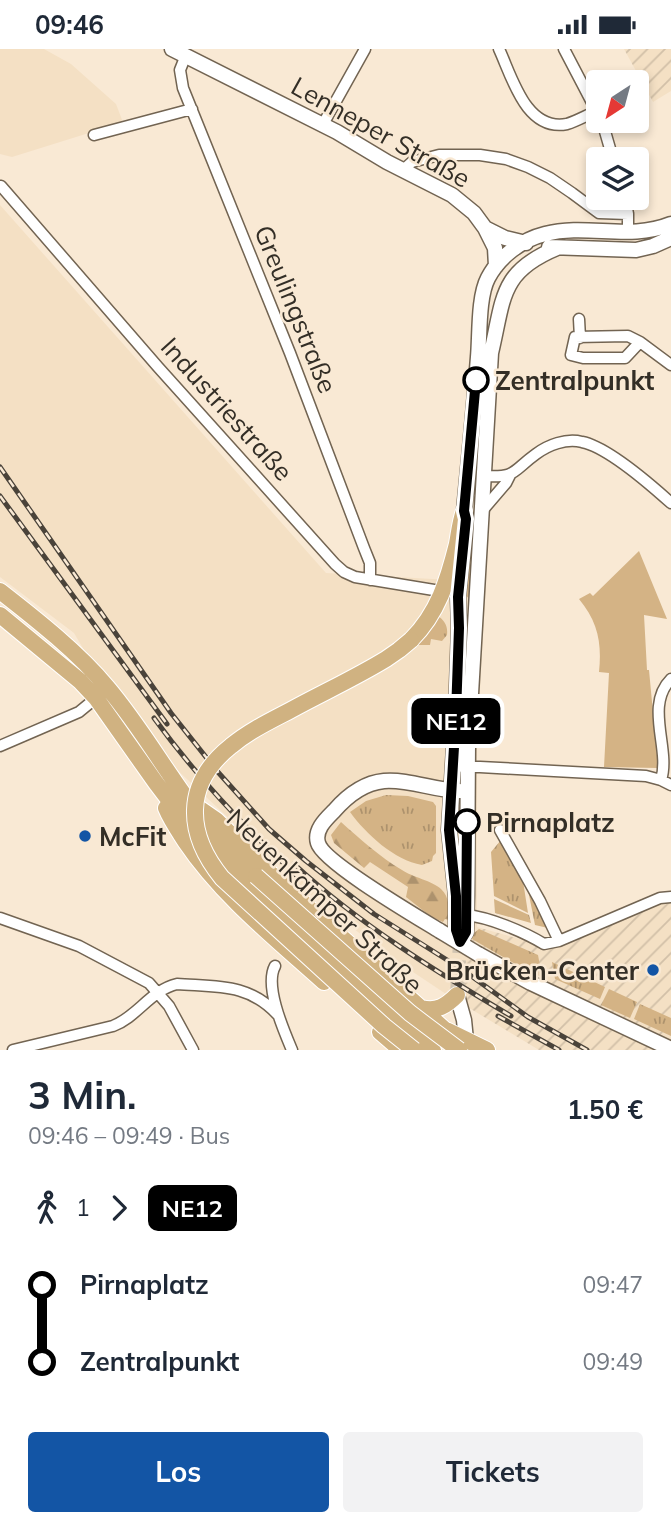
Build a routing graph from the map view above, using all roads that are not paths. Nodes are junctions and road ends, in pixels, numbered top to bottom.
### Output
1 (365, 49) edge
2 (499, 49) edge
3 (564, 49) edge
4 (179, 52) edge
5 (586, 90) edge
6 (192, 109) junction
7 (586, 118) edge
8 (322, 126) junction
9 (94, 135) dead end
10 (403, 170) junction
11 (1, 186) edge
12 (627, 210) edge
13 (628, 213) junction
14 (671, 224) edge
15 (628, 233) junction
16 (671, 238) edge
17 (523, 242) junction
18 (503, 246) junction
19 (557, 248) junction
20 (582, 248) junction
21 (579, 319) dead end
22 (580, 338) junction
23 (640, 342) junction
24 (671, 365) edge
25 (466, 475) junction
26 (510, 475) junction
27 (484, 477) junction
28 (671, 503) edge
29 (464, 511) junction
30 (482, 511) junction
31 (370, 580) junction
32 (0, 591) edge
33 (442, 591) junction
34 (458, 597) junction
35 (0, 615) edge
36 (473, 639) junction
37 (671, 679) edge
38 (96, 698) junction
39 (0, 745) edge
40 (460, 768) junction
41 (666, 782) edge
42 (156, 783) junction
43 (452, 791) junction
44 (467, 791) junction
45 (190, 802) junction
46 (500, 831) dead end
47 (251, 880) junction
48 (671, 897) edge
49 (466, 915) junction
50 (0, 918) edge
51 (559, 941) junction
52 (275, 966) dead end
53 (158, 992) junction
54 (457, 995) joint
55 (421, 1008) junction
56 (278, 1015) junction
57 (459, 1045) edge
58 (57, 1046) edge
59 (671, 1049) edge
60 (13, 1050) edge
61 (194, 1050) edge
62 (292, 1050) edge
63 (401, 1050) edge
64 (414, 1050) edge
65 (433, 1050) edge
66 (487, 1050) edge

1 - 8 street
2 - 7 street
3 - 5 street
4 - 6 street, Greulingstraße
4 - 8 main road, Lenneper Straße
6 - 9 street
6 - 31 street, Greulingstraße
8 - 10 main road, Lenneper Straße
10 - 13 street
10 - 18 main road, Lenneper Straße
11 - 31 street, Industriestraße
12 - 13 street
13 - 15 street
14 - 15 main road
15 - 17 main road
15 - 20 main road
16 - 20 main road
17 - 18 main road, Lenneper Straße
17 - 19 main road, Lenneper Straße
18 - 25 main road
19 - 20 main road, Lenneper Straße
19 - 27 main road
21 - 22 street
22 - 23 street
22 - 23 street
23 - 24 street
25 - 27 main road
25 - 29 main road
26 - 27 street
26 - 28 street
26 - 30 street
27 - 30 main road
29 - 33 main road
29 - 34 main road
30 - 36 main road
31 - 33 street, Industriestraße
32 - 45 main road, Neuenkamper Straße
33 - 34 street, Industriestraße
33 - 64 main road, bridge
34 - 36 main road
34 - 40 main road
35 - 38 main road, Neuenkamper Straße
36 - 40 main road
37 - 41 street
38 - 39 street
38 - 42 main road, Neuenkamper Straße
40 - 41 street
40 - 43 main road
40 - 44 main road
42 - 47 main road, Neuenkamper Straße
42 - 63 main road
43 - 44 main road
43 - 49 main road
43 - 59 main road, bridge
44 - 49 main road
45 - 47 main road, Neuenkamper Straße
45 - 55 main road
46 - 51 street
47 - 57 main road, Neuenkamper Straße, bridge
47 - 65 main road, Neuenkamper Straße
48 - 51 street
49 - 51 street
50 - 53 street
52 - 56 street
53 - 56 street
53 - 58 street
53 - 61 street
54 - 55 main road
54 - 57 main road
55 - 57 main road
56 - 62 street
57 - 66 main road
58 - 60 street

